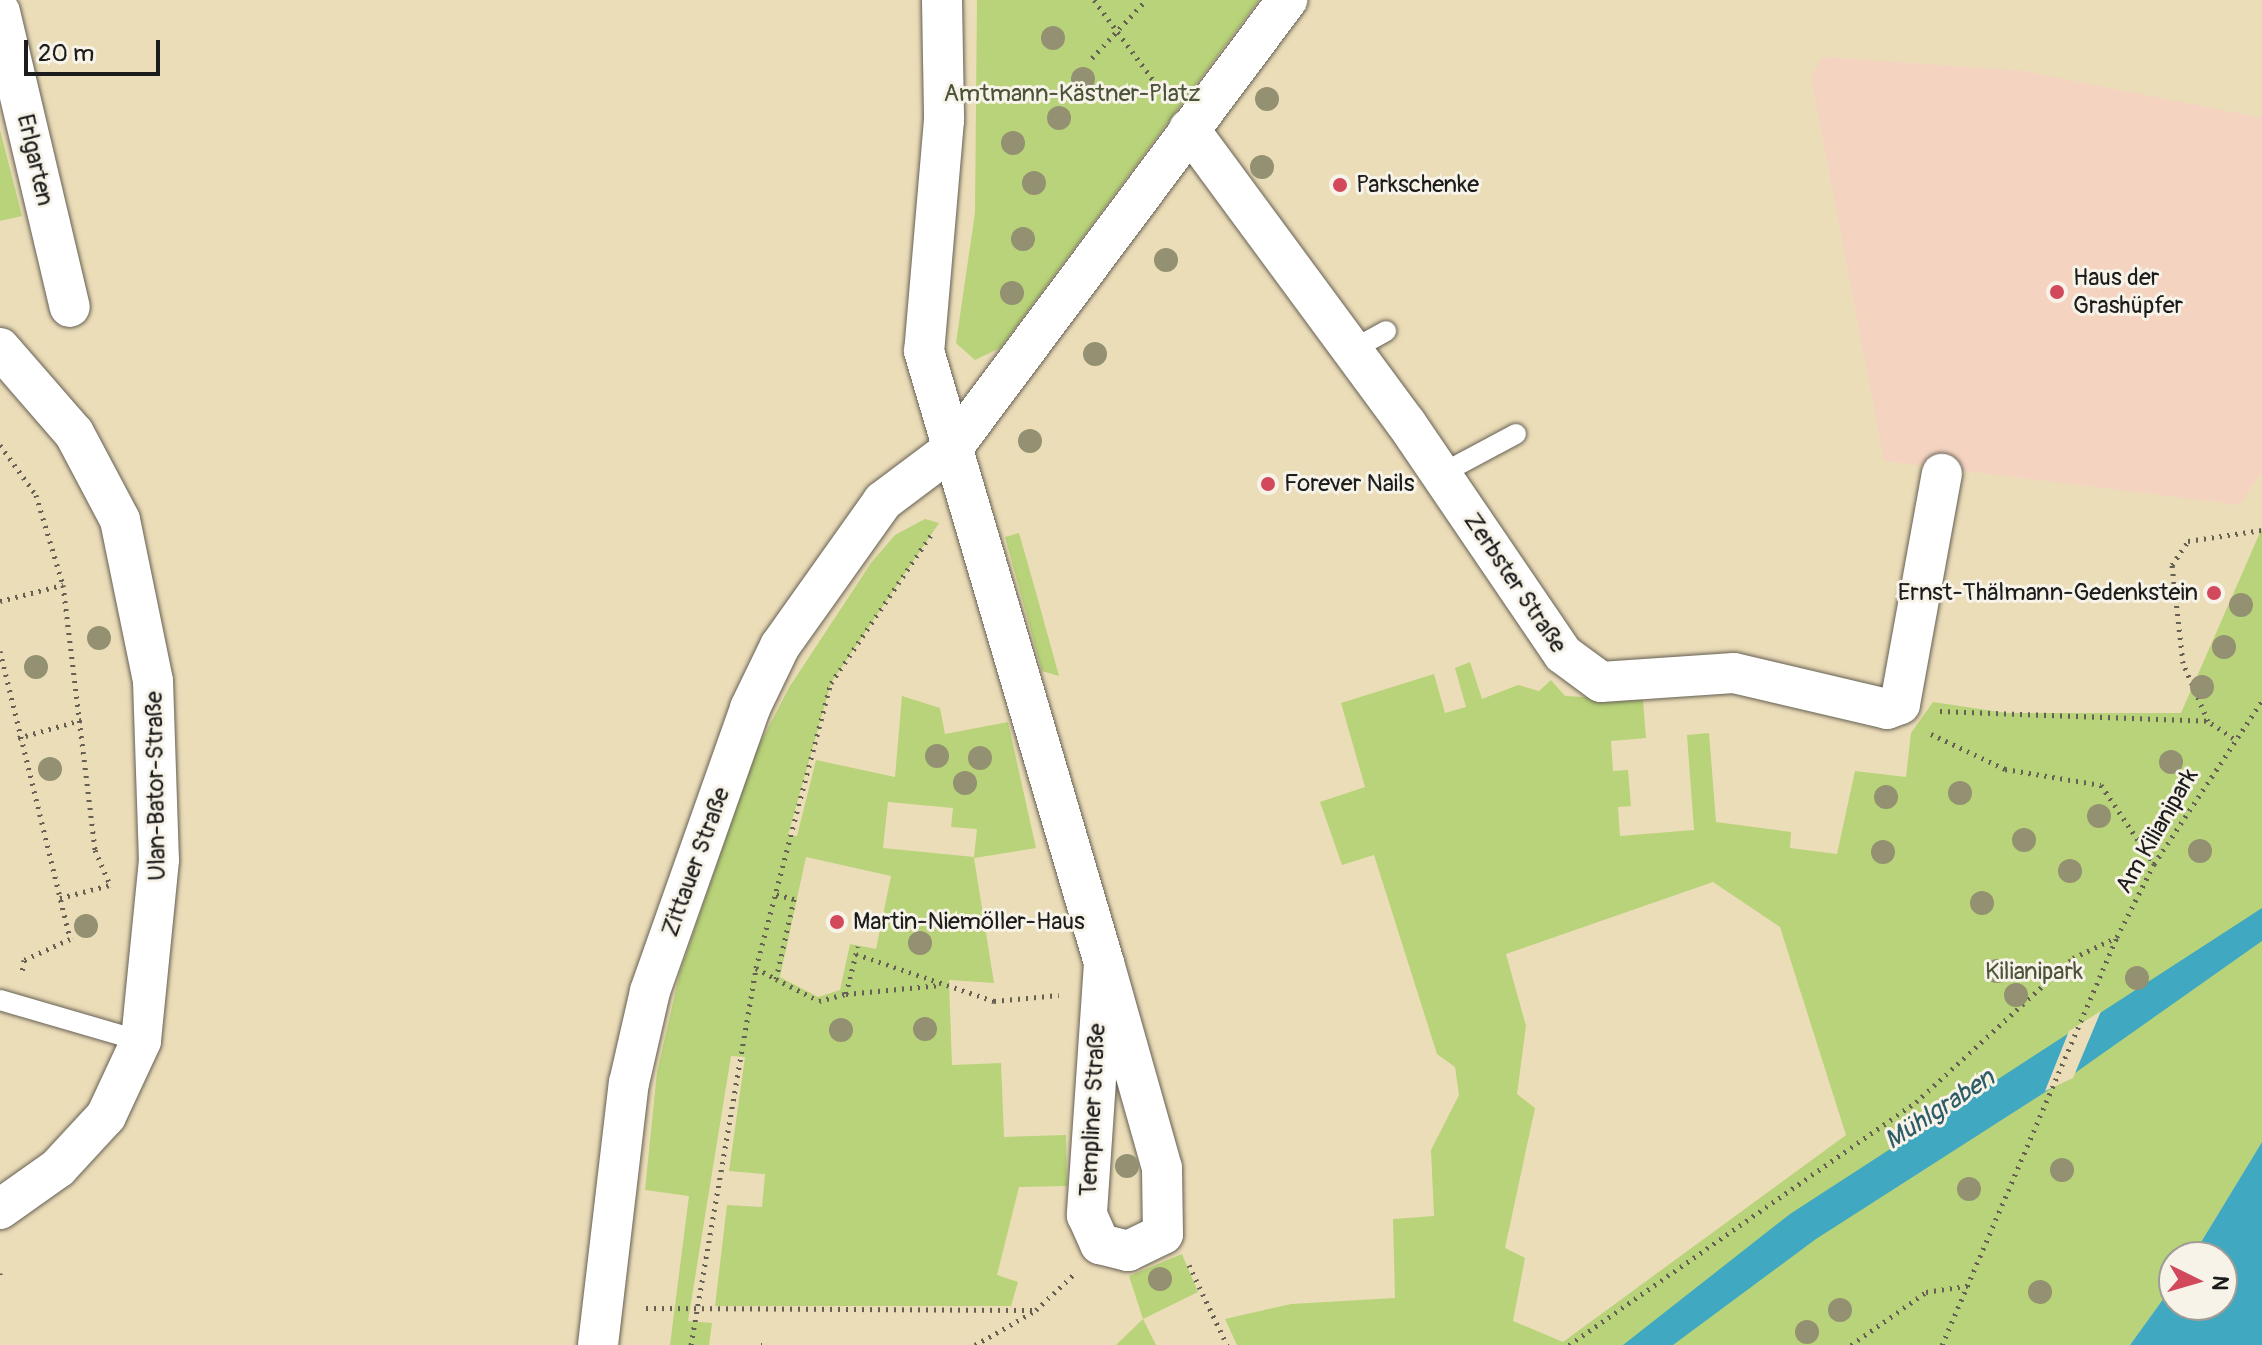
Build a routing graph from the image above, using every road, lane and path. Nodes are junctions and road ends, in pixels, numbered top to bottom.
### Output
1 (942, 0) edge
2 (1094, 0) edge
3 (1146, 0) edge
4 (1287, 0) edge
5 (0, 12) edge
6 (1117, 30) junction
7 (1092, 58) dead end
8 (1189, 129) junction
9 (70, 307) dead end
10 (0, 348) edge
11 (1516, 434) dead end
12 (0, 445) edge
13 (951, 450) junction
14 (1441, 474) junction
15 (1942, 474) dead end
16 (939, 523) dead end
17 (2262, 530) edge
18 (63, 585) junction
19 (0, 601) edge
20 (0, 651) edge
21 (2262, 701) edge
22 (1917, 707) junction
23 (85, 719) junction
24 (2208, 721) junction
25 (18, 738) junction
26 (2233, 738) junction
27 (2154, 864) junction
28 (110, 885) junction
29 (775, 894) junction
30 (115, 896) dead end
31 (60, 898) junction
32 (2117, 937) junction
33 (858, 946) dead end
34 (856, 954) junction
35 (1104, 963) junction
36 (756, 968) junction
37 (776, 979) junction
38 (946, 985) junction
39 (846, 994) junction
40 (1071, 995) dead end
41 (7, 1002) edge
42 (141, 1041) junction
43 (0, 1209) edge
44 (1163, 1234) junction
45 (1100, 1244) junction
46 (0, 1273) edge
47 (0, 1280) edge
48 (1973, 1285) junction
49 (605, 1303) junction
50 (1036, 1310) junction
51 (695, 1314) junction
52 (598, 1345) edge
53 (691, 1345) edge
54 (975, 1345) edge
55 (1227, 1345) edge
56 (1569, 1345) edge
57 (1851, 1345) edge
58 (1942, 1345) edge

1 - 13 street
2 - 6 path
3 - 6 path
4 - 8 street
5 - 9 street, Erlgarten
6 - 7 path
6 - 8 path
8 - 13 street
8 - 14 street, Zerbster Straße
10 - 42 street, Ulan-Bator-Straße
11 - 14 lane
12 - 18 path
13 - 35 street, Templiner Straße
13 - 49 street, Zittauer Straße
14 - 22 street, Zerbster Straße
15 - 22 street
16 - 29 path
17 - 24 path
18 - 19 path
18 - 23 path
20 - 25 path
21 - 26 path, Am Kilianipark
22 - 24 path
22 - 27 path
23 - 25 path
23 - 28 path
24 - 26 path
25 - 31 path
26 - 27 path, Am Kilianipark
27 - 32 path, Am Kilianipark
28 - 30 path
28 - 31 path
29 - 36 path
29 - 37 path
31 - 41 path
32 - 48 path, Am Kilianipark
32 - 56 path
33 - 34 path
34 - 38 path
34 - 39 path
35 - 44 street, Templiner Straße
35 - 45 street, Templiner Straße
36 - 37 path
36 - 51 path
37 - 39 path
38 - 39 path
38 - 40 path
41 - 42 lane
42 - 43 street, Ulan-Bator-Straße
44 - 45 street
44 - 55 path
45 - 50 path
46 - 47 path
48 - 57 path
48 - 58 path, Am Kilianipark
49 - 51 path
49 - 52 street, Zittauer Straße
50 - 51 path
50 - 54 path
51 - 53 path

